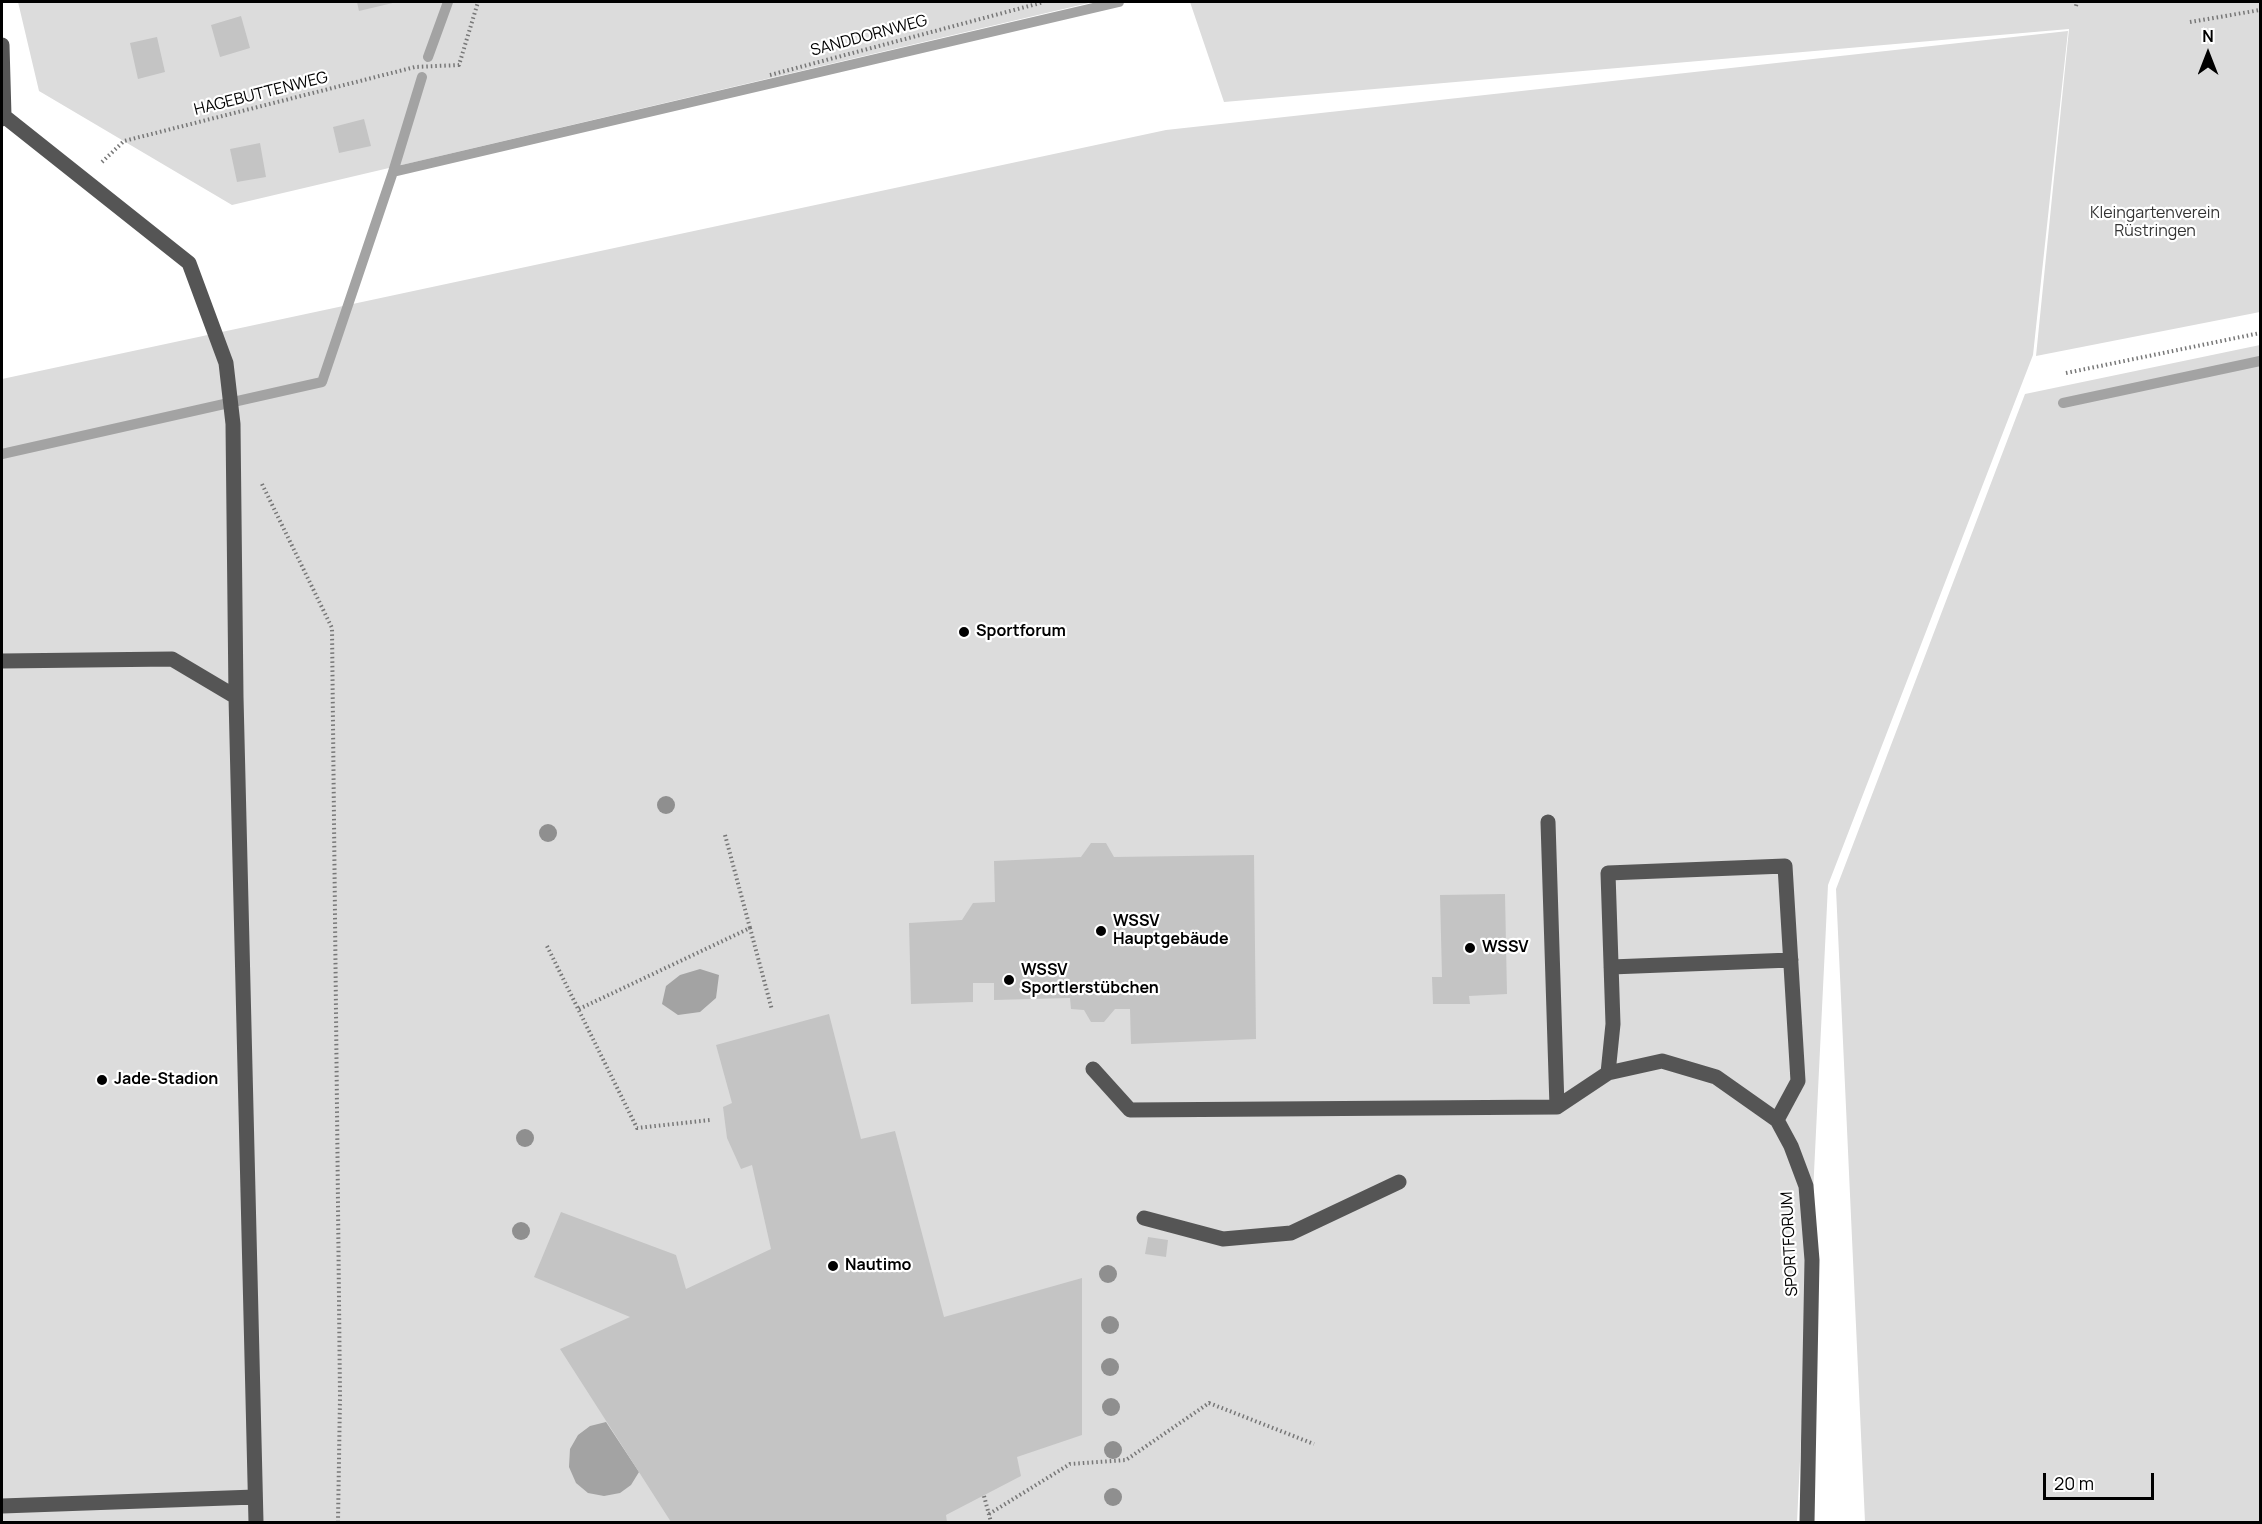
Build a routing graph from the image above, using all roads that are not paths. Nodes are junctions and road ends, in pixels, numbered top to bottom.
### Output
1 (2, 45) edge
2 (3, 118) edge
3 (2, 661) edge
4 (236, 697) junction
5 (1548, 822) dead end
6 (1791, 960) junction
7 (1611, 967) junction
8 (1093, 1070) dead end
9 (1608, 1073) junction
10 (1557, 1107) junction
11 (1777, 1120) junction
12 (1399, 1182) dead end
13 (1144, 1218) dead end
14 (255, 1497) junction
15 (2, 1506) edge
16 (256, 1522) edge
17 (1807, 1522) edge

1 - 2 street
2 - 4 street
3 - 4 street
4 - 14 street
5 - 10 street
6 - 7 street
6 - 7 street
6 - 11 street
7 - 9 street
8 - 10 street
9 - 10 street
9 - 11 street, SPORTFORUM
11 - 17 street, SPORTFORUM
12 - 13 street
14 - 15 street
14 - 16 street

